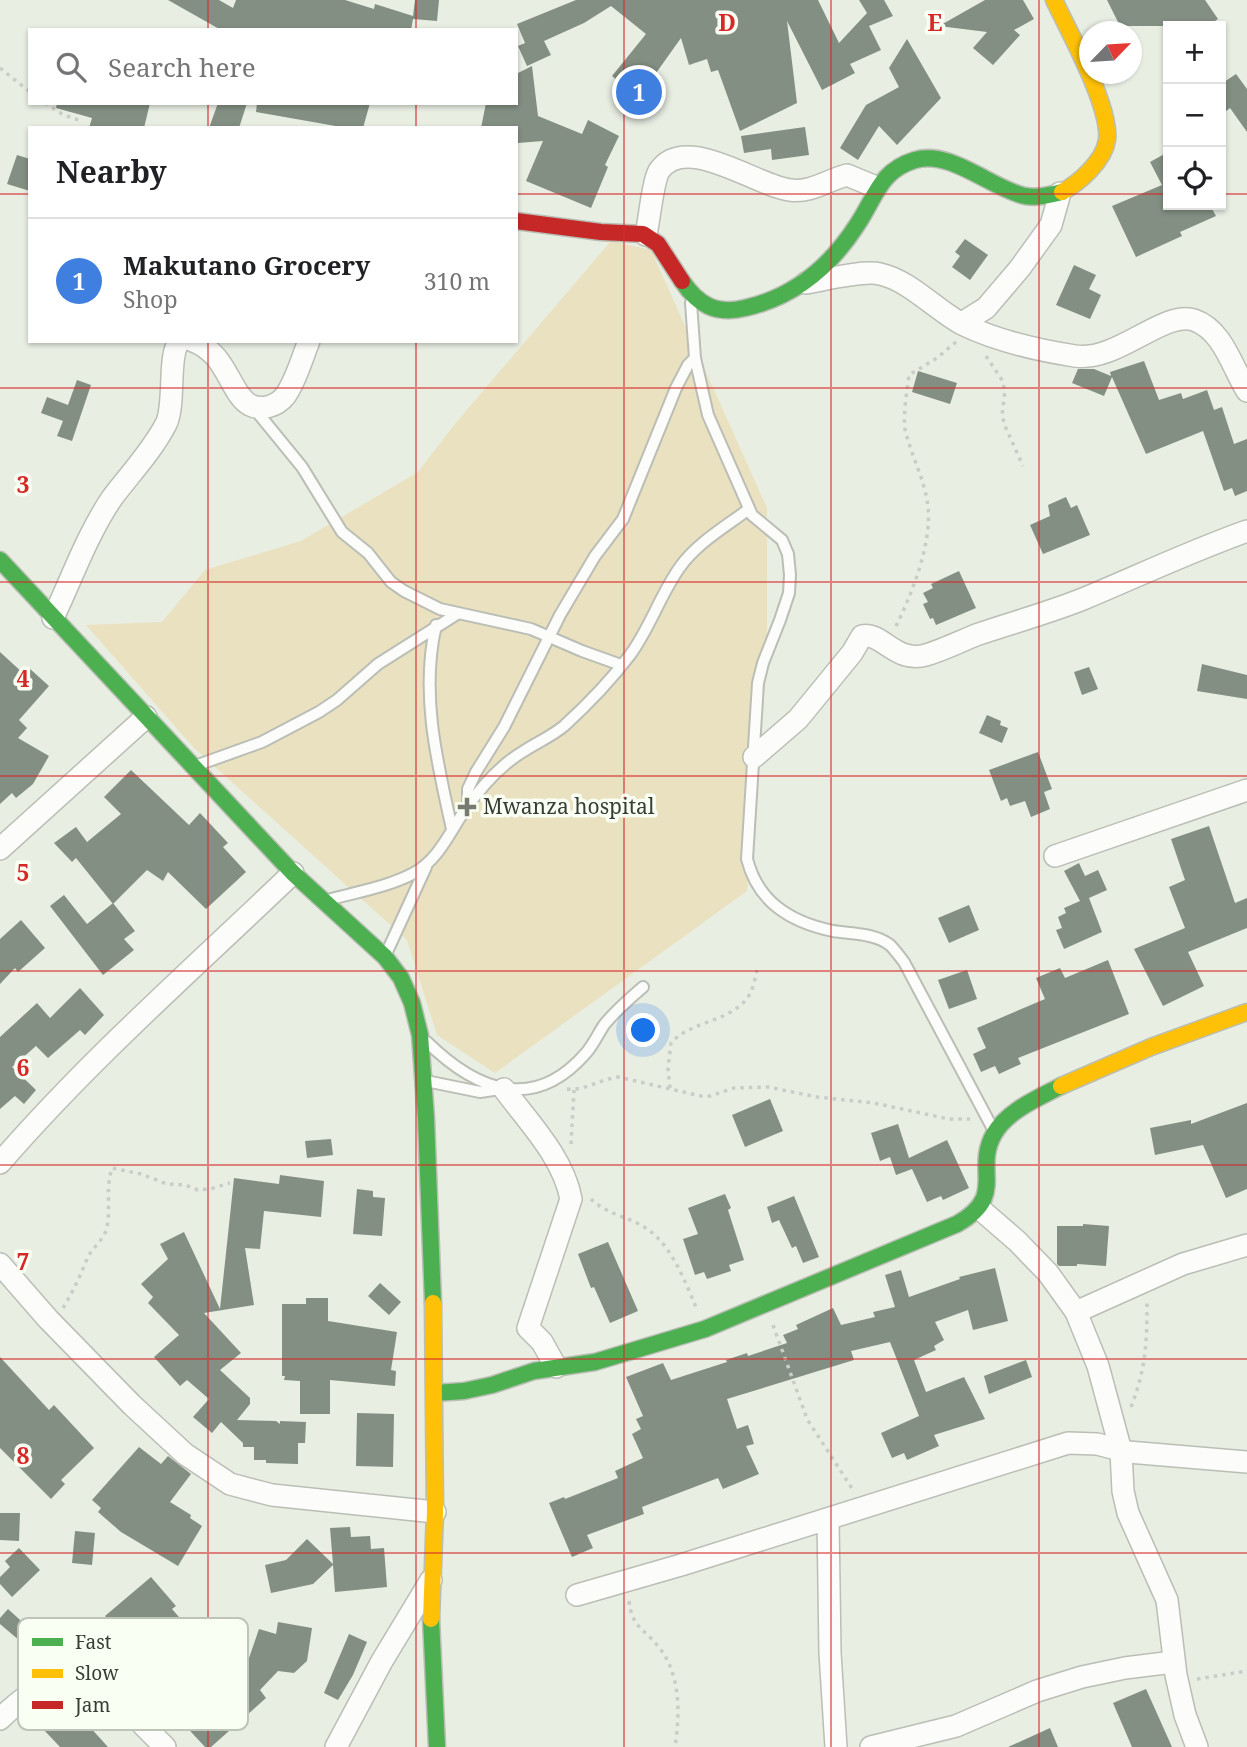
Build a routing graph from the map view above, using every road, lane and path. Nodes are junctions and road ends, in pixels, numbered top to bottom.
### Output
1 (1054, 0) edge
2 (0, 68) edge
3 (28, 90) edge
4 (49, 105) edge
5 (81, 121) dead end
6 (876, 187) junction
7 (1060, 193) junction
8 (518, 222) edge
9 (646, 235) junction
10 (806, 283) junction
11 (691, 293) junction
12 (965, 327) junction
13 (178, 343) edge
14 (196, 343) edge
15 (308, 343) edge
16 (695, 358) junction
17 (1247, 391) edge
18 (251, 405) junction
19 (1023, 466) dead end
20 (749, 509) junction
21 (1247, 531) edge
22 (0, 560) edge
23 (440, 609) junction
24 (457, 614) junction
25 (52, 618) junction
26 (436, 625) junction
27 (550, 638) junction
28 (886, 646) junction
29 (621, 665) junction
30 (146, 717) junction
31 (754, 757) junction
32 (192, 767) junction
33 (1247, 790) edge
34 (468, 805) junction
35 (452, 829) junction
36 (0, 849) edge
37 (1055, 856) dead end
38 (429, 862) junction
39 (293, 873) junction
40 (325, 901) junction
41 (385, 957) junction
42 (757, 970) dead end
43 (643, 987) dead end
44 (1247, 1012) edge
45 (420, 1035) junction
46 (423, 1081) junction
47 (548, 1085) junction
48 (670, 1088) junction
49 (504, 1089) junction
50 (574, 1090) junction
51 (986, 1116) junction
52 (995, 1132) junction
53 (572, 1146) dead end
54 (0, 1163) edge
55 (230, 1182) dead end
56 (585, 1192) dead end
57 (980, 1209) junction
58 (1247, 1245) edge
59 (0, 1264) edge
60 (1147, 1279) junction
61 (766, 1304) junction
62 (1076, 1312) junction
63 (58, 1315) dead end
64 (705, 1329) junction
65 (556, 1367) junction
66 (435, 1393) junction
67 (1129, 1413) dead end
68 (1121, 1451) junction
69 (1247, 1462) edge
70 (862, 1507) junction
71 (435, 1512) junction
72 (828, 1519) junction
73 (431, 1580) junction
74 (626, 1581) junction
75 (577, 1595) dead end
76 (1174, 1668) junction
77 (1247, 1671) edge
78 (18, 1701) edge
79 (0, 1719) edge
80 (148, 1730) edge
81 (165, 1747) edge
82 (336, 1747) edge
83 (437, 1747) edge
84 (675, 1747) edge
85 (836, 1747) edge
86 (871, 1747) edge
87 (1197, 1747) edge

1 - 7 street
2 - 3 path
4 - 5 path
6 - 7 street
6 - 9 street
6 - 10 street
7 - 12 street
8 - 9 street
9 - 11 street
10 - 11 street
10 - 12 street
11 - 16 lane
12 - 17 street
12 - 19 path
12 - 28 path
13 - 25 street
14 - 18 street
15 - 18 street
16 - 20 lane
16 - 27 lane
18 - 23 lane
20 - 29 lane
20 - 31 lane
21 - 28 street
22 - 25 street
23 - 24 lane
23 - 26 lane
24 - 26 lane
24 - 27 lane
25 - 30 street
26 - 32 lane
26 - 35 lane
27 - 29 lane
27 - 34 lane
28 - 31 street
29 - 34 lane
30 - 32 street
30 - 36 street
31 - 51 lane
32 - 39 street
33 - 37 street
34 - 35 lane
35 - 38 lane
38 - 40 lane
38 - 41 lane
39 - 40 street
39 - 54 street
40 - 41 street
41 - 45 street
42 - 48 path
43 - 47 lane
44 - 52 street
45 - 46 street
45 - 49 lane
46 - 49 lane
46 - 66 street
47 - 49 lane
47 - 50 path
48 - 50 path
48 - 51 path
49 - 65 street
50 - 53 path
51 - 52 lane
52 - 57 street
55 - 63 path
56 - 64 path
57 - 61 street
57 - 62 street
58 - 60 street
59 - 71 street
60 - 62 street
60 - 67 path
61 - 64 street
61 - 70 path
62 - 68 street
64 - 65 street
65 - 66 street
66 - 71 street
68 - 69 street
68 - 70 street
68 - 76 street
70 - 72 street
71 - 73 street
72 - 74 street
72 - 85 street
73 - 82 street
73 - 83 street
74 - 75 street
74 - 84 path
76 - 77 path
76 - 86 street
76 - 87 street
78 - 79 street
80 - 81 street

